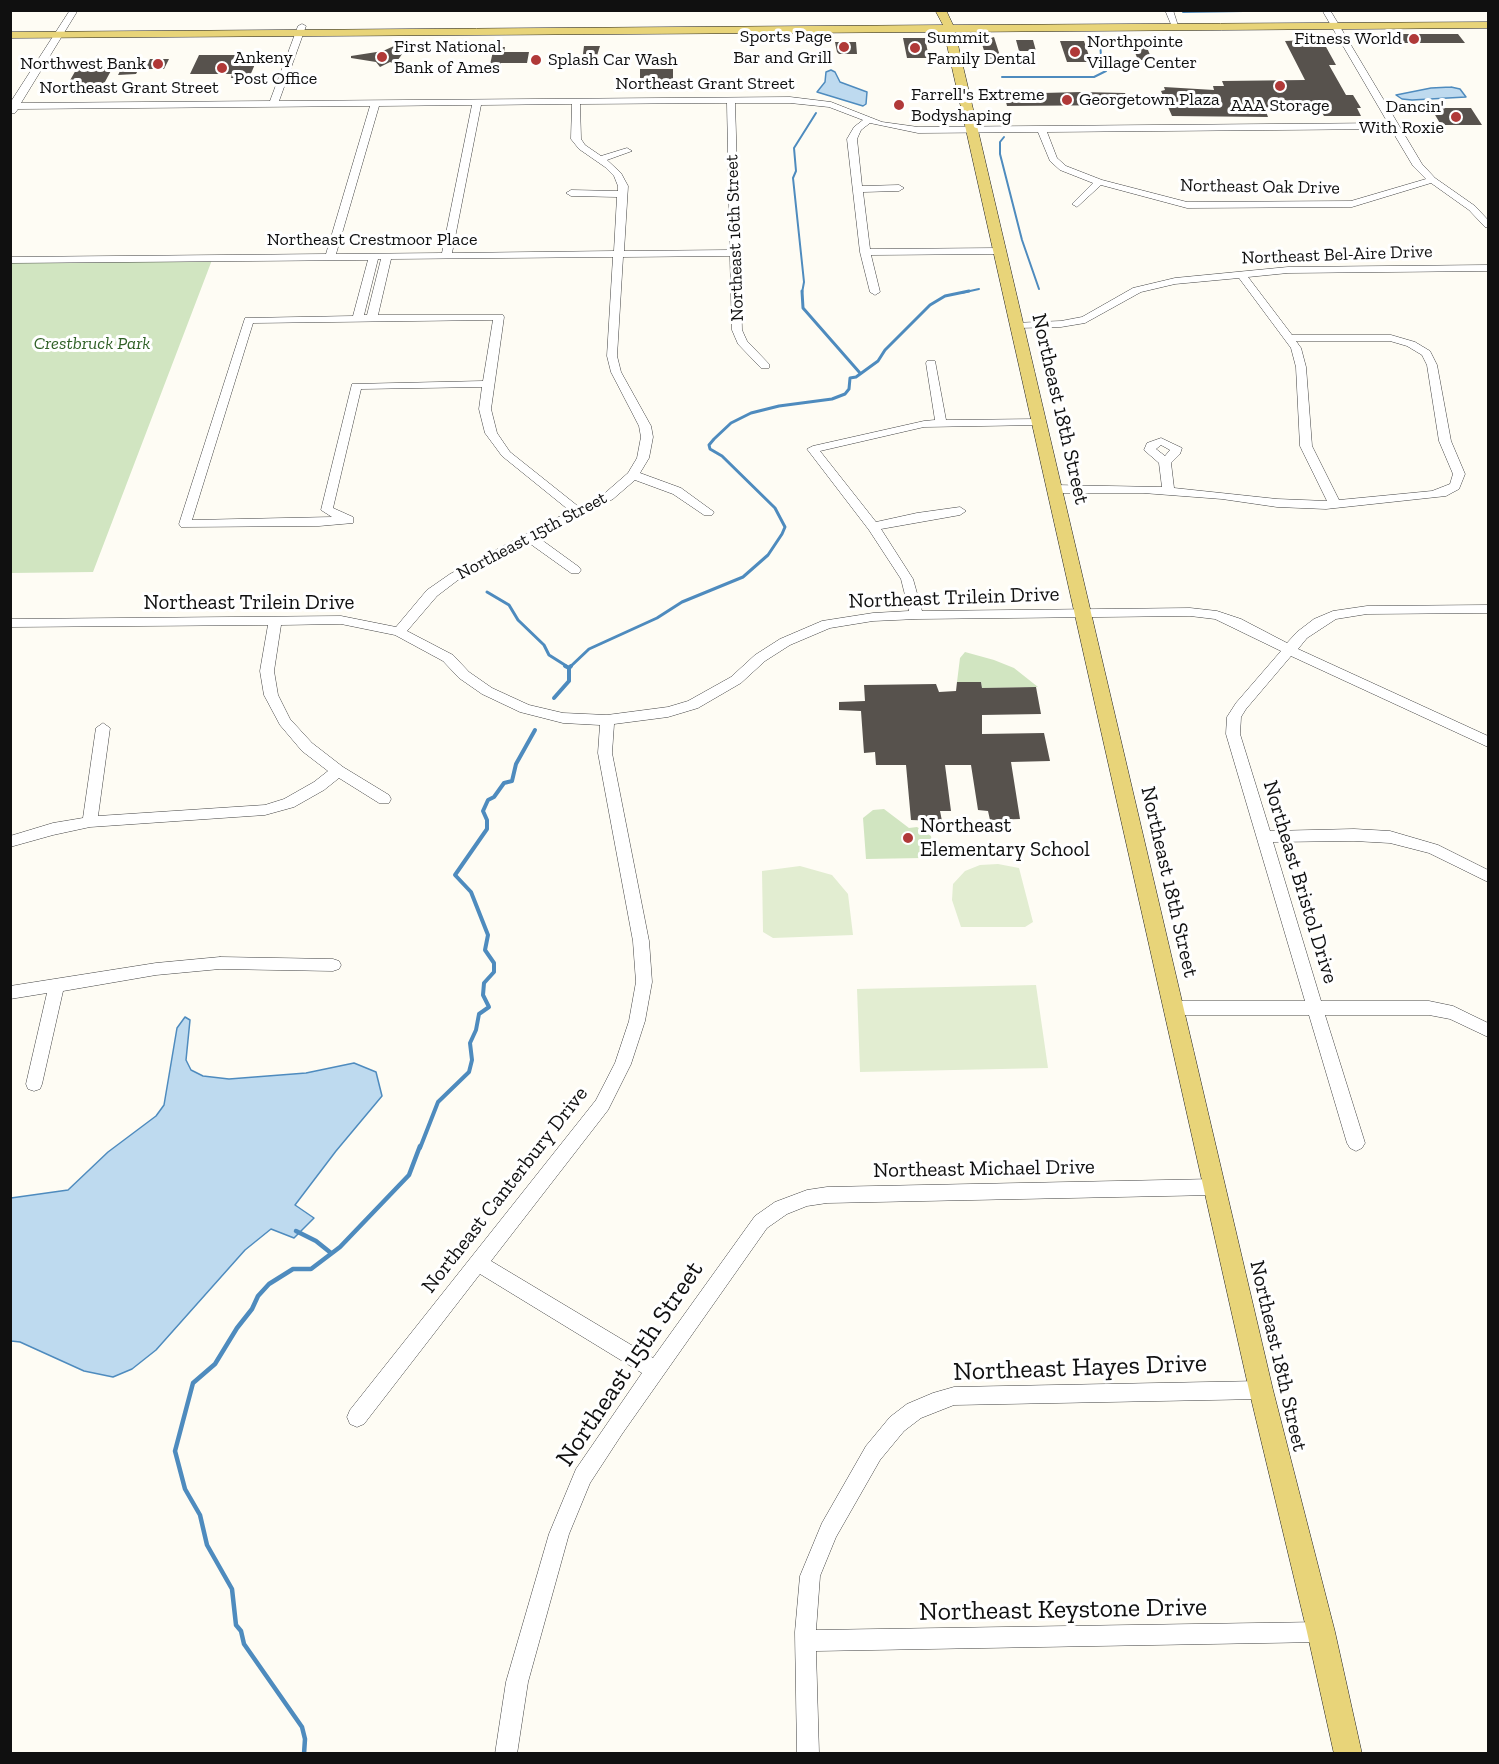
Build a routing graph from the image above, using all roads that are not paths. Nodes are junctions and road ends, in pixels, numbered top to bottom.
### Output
1 (74, 10) edge
2 (947, 17) edge
3 (1173, 19) edge
4 (1331, 19) edge
5 (1488, 19) edge
6 (1488, 25) edge
7 (10, 28) edge
8 (301, 29) junction
9 (61, 31) junction
10 (10, 35) edge
11 (731, 100) junction
12 (576, 101) junction
13 (477, 102) junction
14 (274, 103) junction
15 (375, 103) junction
16 (12, 108) edge
17 (869, 120) junction
18 (1394, 126) junction
19 (971, 130) junction
20 (1042, 130) junction
21 (627, 151) dead end
22 (602, 159) junction
23 (1432, 180) junction
24 (1099, 182) junction
25 (899, 188) dead end
26 (858, 189) junction
27 (571, 193) dead end
28 (623, 194) junction
29 (1077, 204) dead end
30 (1483, 206) dead end
31 (1472, 208) junction
32 (1488, 225) edge
33 (1000, 251) junction
34 (866, 252) junction
35 (734, 254) junction
36 (619, 255) junction
37 (387, 256) junction
38 (446, 256) junction
39 (330, 257) junction
40 (374, 257) junction
41 (10, 260) edge
42 (1488, 268) edge
43 (1241, 274) junction
44 (875, 292) dead end
45 (358, 318) junction
46 (372, 318) junction
47 (1017, 325) junction
48 (1289, 338) junction
49 (931, 363) dead end
50 (765, 366) dead end
51 (489, 384) junction
52 (941, 422) junction
53 (1039, 422) junction
54 (1165, 462) dead end
55 (633, 475) junction
56 (1169, 492) junction
57 (1055, 494) junction
58 (1335, 505) junction
59 (327, 510) junction
60 (960, 511) dead end
61 (580, 513) junction
62 (708, 513) dead end
63 (319, 522) junction
64 (873, 527) junction
65 (531, 538) junction
66 (575, 570) dead end
67 (1488, 609) edge
68 (1082, 614) junction
69 (917, 615) junction
70 (275, 621) junction
71 (10, 623) edge
72 (399, 632) junction
73 (1289, 650) junction
74 (607, 720) junction
75 (103, 728) dead end
76 (1488, 742) edge
77 (338, 771) junction
78 (384, 799) dead end
79 (90, 822) junction
80 (1264, 837) junction
81 (10, 842) edge
82 (1488, 876) edge
83 (333, 966) dead end
84 (56, 987) junction
85 (10, 993) edge
86 (1315, 1007) junction
87 (1173, 1008) junction
88 (1488, 1030) edge
89 (34, 1084) dead end
90 (1356, 1143) dead end
91 (1214, 1187) junction
92 (761, 1222) joint
93 (478, 1263) junction
94 (655, 1371) junction
95 (1261, 1390) junction
96 (357, 1417) dead end
97 (1322, 1632) junction
98 (805, 1641) junction
99 (506, 1754) edge
100 (808, 1754) edge
101 (1348, 1754) edge

1 - 9 street
2 - 3 main road
2 - 8 main road
2 - 19 main road, Northeast 18th Street
3 - 4 main road
4 - 5 main road
4 - 6 main road
4 - 18 street
7 - 9 main road
8 - 9 main road
8 - 14 street
9 - 10 main road
9 - 16 street
11 - 12 street, Northeast Grant Street
11 - 17 street, Northeast Grant Street
11 - 35 street, Northeast 16th Street
12 - 13 street, Northeast Grant Street
12 - 22 street, Northeast 15th Street
13 - 15 street, Northeast Grant Street
13 - 38 street
14 - 15 street, Northeast Grant Street
14 - 16 street, Northeast Grant Street
15 - 39 street
17 - 19 street, Northeast Grant Street
17 - 26 street
18 - 20 street, Northeast Grant Street
18 - 23 street
19 - 20 street, Northeast Grant Street
19 - 33 main road, Northeast 18th Street
20 - 24 street, Northeast Oak Drive
21 - 22 street
22 - 28 street, Northeast 15th Street
23 - 24 street, Northeast Oak Drive
23 - 31 street
24 - 29 street
25 - 26 street
26 - 34 street
27 - 28 street
28 - 36 street, Northeast 15th Street
30 - 31 street
31 - 32 street
33 - 34 street
33 - 47 main road, Northeast 18th Street
34 - 44 street
35 - 36 street, Northeast Crestmoor Place
35 - 50 street, Northeast 16th Street
36 - 38 street, Northeast Crestmoor Place
36 - 55 street, Northeast 15th Street
37 - 38 street, Northeast Crestmoor Place
37 - 40 street, Northeast Crestmoor Place
37 - 46 street
39 - 40 street, Northeast Crestmoor Place
39 - 41 street, Northeast Crestmoor Place
40 - 45 street
42 - 43 street, Northeast Bel-Aire Drive
43 - 47 street, Northeast Bel-Aire Drive
43 - 48 street
45 - 46 street
45 - 63 street
46 - 51 street
47 - 53 main road, Northeast 18th Street
48 - 58 street
48 - 58 street
49 - 52 street
51 - 59 street
51 - 61 street
52 - 53 street
52 - 64 street
53 - 57 main road, Northeast 18th Street
54 - 56 street
55 - 61 street, Northeast 15th Street
55 - 62 street
56 - 57 street
56 - 58 street
57 - 68 main road, Northeast 18th Street
59 - 63 street
59 - 63 street
60 - 64 street
61 - 65 street, Northeast 15th Street
64 - 69 street
65 - 66 street
65 - 72 street, Northeast 15th Street
67 - 73 street, Northeast Bristol Drive
68 - 69 street, Northeast Trilein Drive
68 - 73 street, Northeast Trilein Drive
68 - 87 main road, Northeast 18th Street
69 - 74 street, Northeast Trilein Drive
70 - 71 street, Northeast Trilein Drive
70 - 72 street, Northeast Trilein Drive
70 - 77 street
72 - 74 street, Northeast Trilein Drive
73 - 76 street, Northeast Trilein Drive
73 - 80 street, Northeast Bristol Drive
74 - 93 street, Northeast Canterbury Drive
75 - 79 street
77 - 78 street
77 - 79 street
79 - 81 street
80 - 82 street
80 - 86 street, Northeast Bristol Drive
83 - 84 street
84 - 85 street
84 - 89 street
86 - 87 street
86 - 88 street
86 - 90 street, Northeast Bristol Drive
87 - 91 main road, Northeast 18th Street
91 - 92 street, Northeast Michael Drive
91 - 95 main road, Northeast 18th Street
92 - 94 street, Northeast 15th Street
93 - 94 street
93 - 96 street, Northeast Canterbury Drive
94 - 99 street, Northeast 15th Street
95 - 97 main road, Northeast 18th Street
95 - 98 street, Northeast Hayes Drive
97 - 98 street, Northeast Keystone Drive
97 - 101 main road, Northeast 18th Street
98 - 100 street

